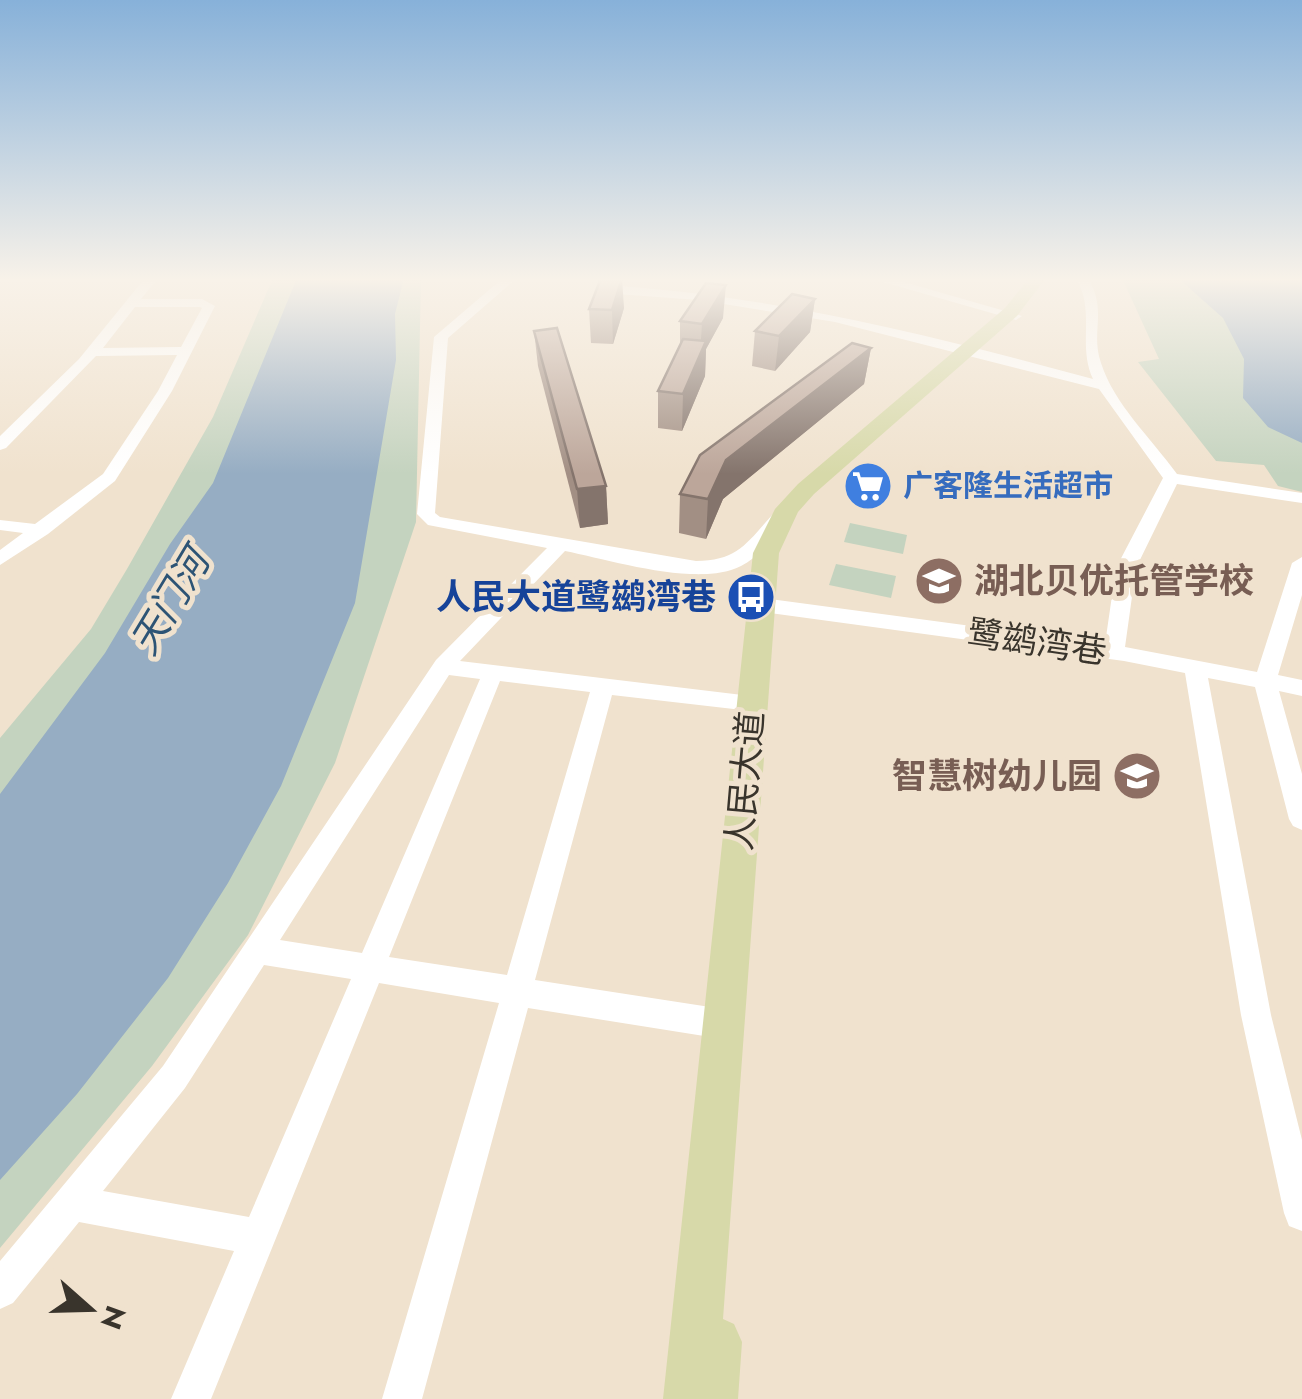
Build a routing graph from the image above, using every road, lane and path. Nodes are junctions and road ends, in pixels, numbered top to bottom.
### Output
1 (99, 343) edge
2 (190, 343) edge
3 (440, 343) edge
4 (941, 343) edge
5 (979, 343) edge
6 (1089, 343) edge
7 (186, 351) junction
8 (970, 351) junction
9 (92, 352) junction
10 (1106, 387) junction
11 (0, 426) edge
12 (21, 426) junction
13 (0, 445) edge
14 (1172, 478) junction
15 (1302, 498) edge
16 (787, 509) junction
17 (0, 524) edge
18 (42, 530) junction
19 (561, 545) junction
20 (0, 559) edge
21 (1302, 563) edge
22 (705, 568) junction
23 (765, 605) junction
24 (1114, 652) junction
25 (443, 667) junction
26 (1195, 668) junction
27 (492, 673) junction
28 (1266, 682) junction
29 (604, 686) junction
30 (1302, 688) edge
31 (751, 703) junction
32 (1302, 819) edge
33 (258, 950) junction
34 (370, 968) junction
35 (517, 991) junction
36 (723, 1024) junction
37 (74, 1203) junction
38 (1302, 1213) edge
39 (259, 1236) junction
40 (0, 1290) edge
41 (192, 1399) edge
42 (402, 1399) edge
43 (690, 1399) edge
44 (712, 1399) edge

1 - 9 street
2 - 7 street
3 - 19 street
4 - 8 street
5 - 8 main road, 人民大道
6 - 10 street
7 - 9 street
7 - 18 street
8 - 10 street
8 - 16 main road, 人民大道
8 - 23 main road, 人民大道
9 - 12 street
10 - 14 street
11 - 12 street
12 - 13 street
14 - 15 street
14 - 24 street
16 - 22 street
16 - 23 main road, 人民大道
17 - 18 street
18 - 20 street
19 - 22 street
19 - 25 street
21 - 28 street
22 - 23 street
23 - 24 street, 鹭鹚湾巷
23 - 31 main road, 人民大道
23 - 44 main road, 人民大道
24 - 26 street, 鹭鹚湾巷
25 - 27 street
25 - 33 street
26 - 28 street, 鹭鹚湾巷
26 - 38 street
27 - 29 street
27 - 34 street
28 - 30 street, 鹭鹚湾巷
28 - 32 street
29 - 31 street
29 - 35 street
31 - 36 main road, 人民大道
33 - 34 street
33 - 37 street
34 - 35 street
34 - 39 street
35 - 36 street
35 - 42 street
36 - 43 main road, 人民大道
37 - 39 street
37 - 40 street
39 - 41 street

